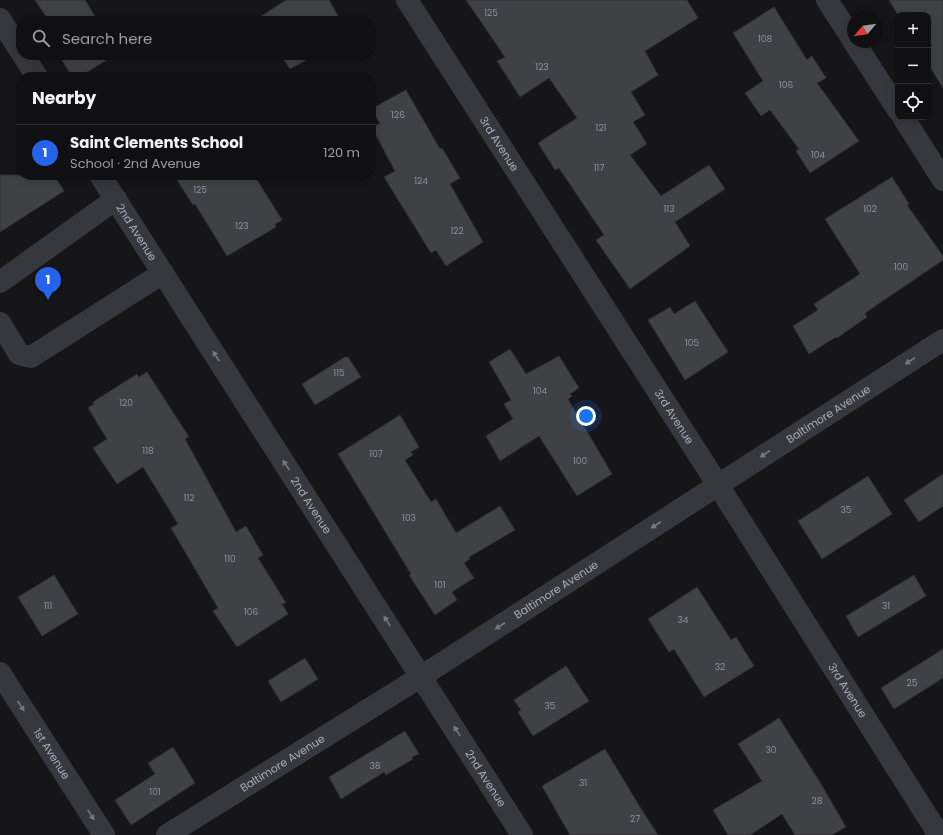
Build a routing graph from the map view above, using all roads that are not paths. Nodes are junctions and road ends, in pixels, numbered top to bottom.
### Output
1 (407, 0) edge
2 (827, 0) edge
3 (0, 19) edge
4 (847, 30) edge
5 (16, 44) edge
6 (858, 48) edge
7 (26, 60) edge
8 (34, 72) edge
9 (895, 105) edge
10 (905, 120) edge
11 (103, 180) edge
12 (943, 180) edge
13 (116, 199) junction
14 (163, 273) junction
15 (0, 282) edge
16 (1, 328) edge
17 (943, 340) edge
18 (718, 485) junction
19 (0, 673) edge
20 (422, 676) junction
21 (104, 835) edge
22 (167, 835) edge
23 (522, 835) edge
24 (939, 835) edge

1 - 18 street, 3rd Avenue
2 - 4 street
3 - 5 street
6 - 9 street
7 - 8 street
10 - 12 street
11 - 13 street, 2nd Avenue
13 - 14 street, 2nd Avenue
13 - 15 street
14 - 16 street
20 -> 14 street, 2nd Avenue
17 -> 18 street, Baltimore Avenue
18 -> 20 street, Baltimore Avenue
18 - 24 street, 3rd Avenue
19 -> 21 street, 1st Avenue
20 - 22 street, Baltimore Avenue
23 -> 20 street, 2nd Avenue

